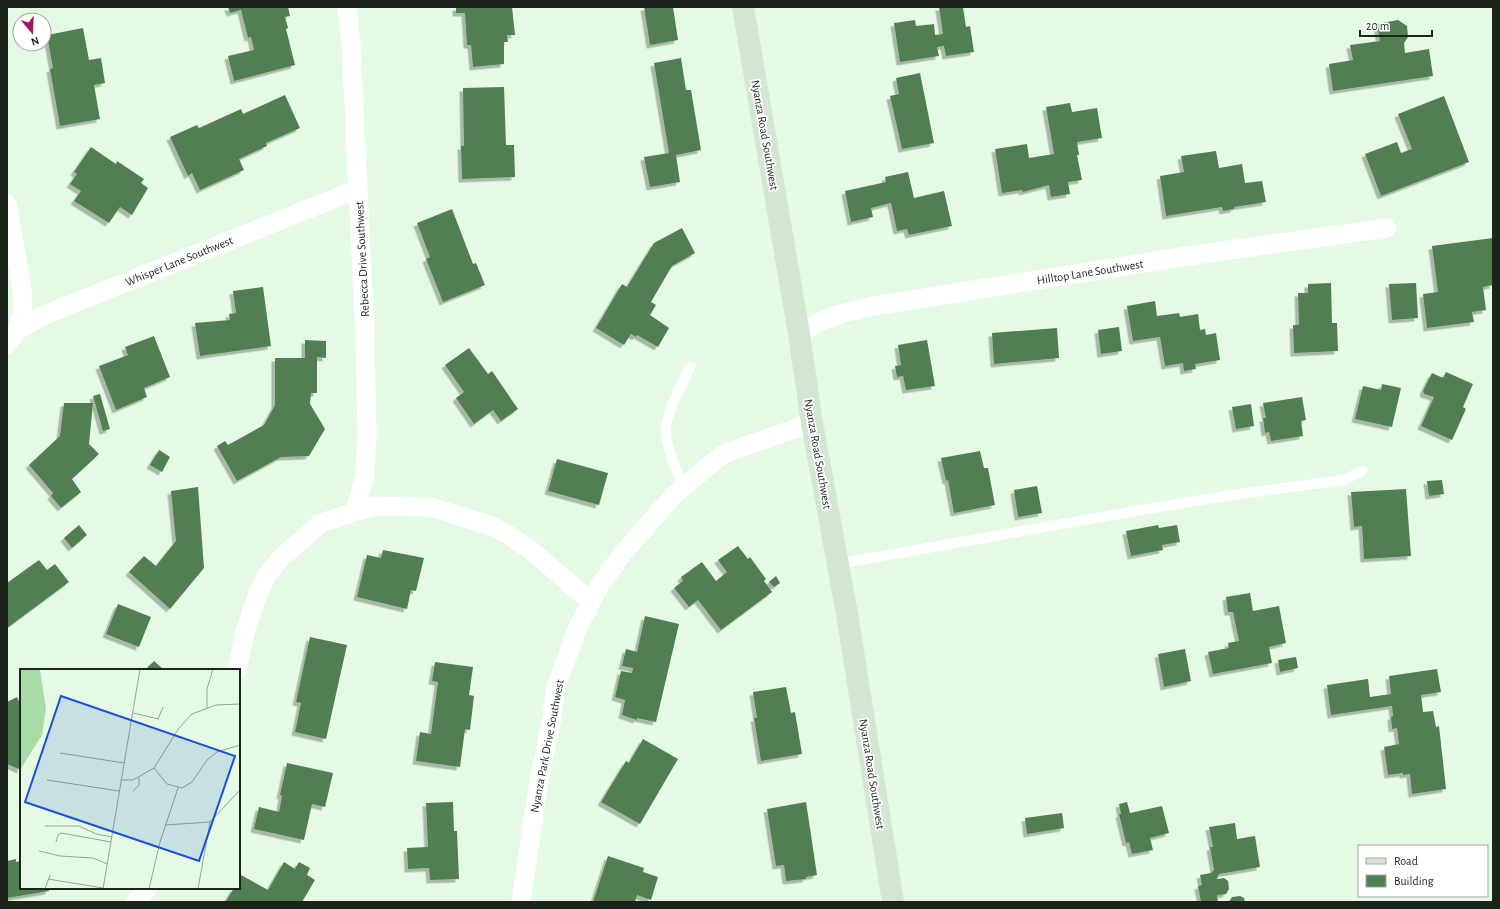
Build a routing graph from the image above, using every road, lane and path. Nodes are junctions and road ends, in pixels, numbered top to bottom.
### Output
1 (347, 7) edge
2 (743, 7) edge
3 (358, 189) junction
4 (7, 204) edge
5 (1387, 228) dead end
6 (799, 334) junction
7 (12, 338) edge
8 (690, 367) dead end
9 (812, 423) junction
10 (1362, 471) dead end
11 (683, 487) junction
12 (355, 510) junction
13 (838, 564) junction
14 (591, 602) junction
15 (237, 669) edge
16 (147, 889) edge
17 (136, 902) edge
18 (521, 902) edge
19 (893, 902) edge

1 - 3 street, Rebecca Drive Southwest
2 - 6 street, Nyanza Road Southwest
3 - 7 street, Whisper Lane Southwest
3 - 12 street, Rebecca Drive Southwest
4 - 7 street
5 - 6 street, Hilltop Lane Southwest
6 - 9 street, Nyanza Road Southwest
8 - 11 lane
9 - 11 street, Nyanza Park Drive Southwest
9 - 13 street, Nyanza Road Southwest
10 - 13 lane
11 - 14 street, Nyanza Park Drive Southwest
12 - 14 street
12 - 15 street
13 - 19 street, Nyanza Road Southwest
14 - 18 street, Nyanza Park Drive Southwest
16 - 17 street

